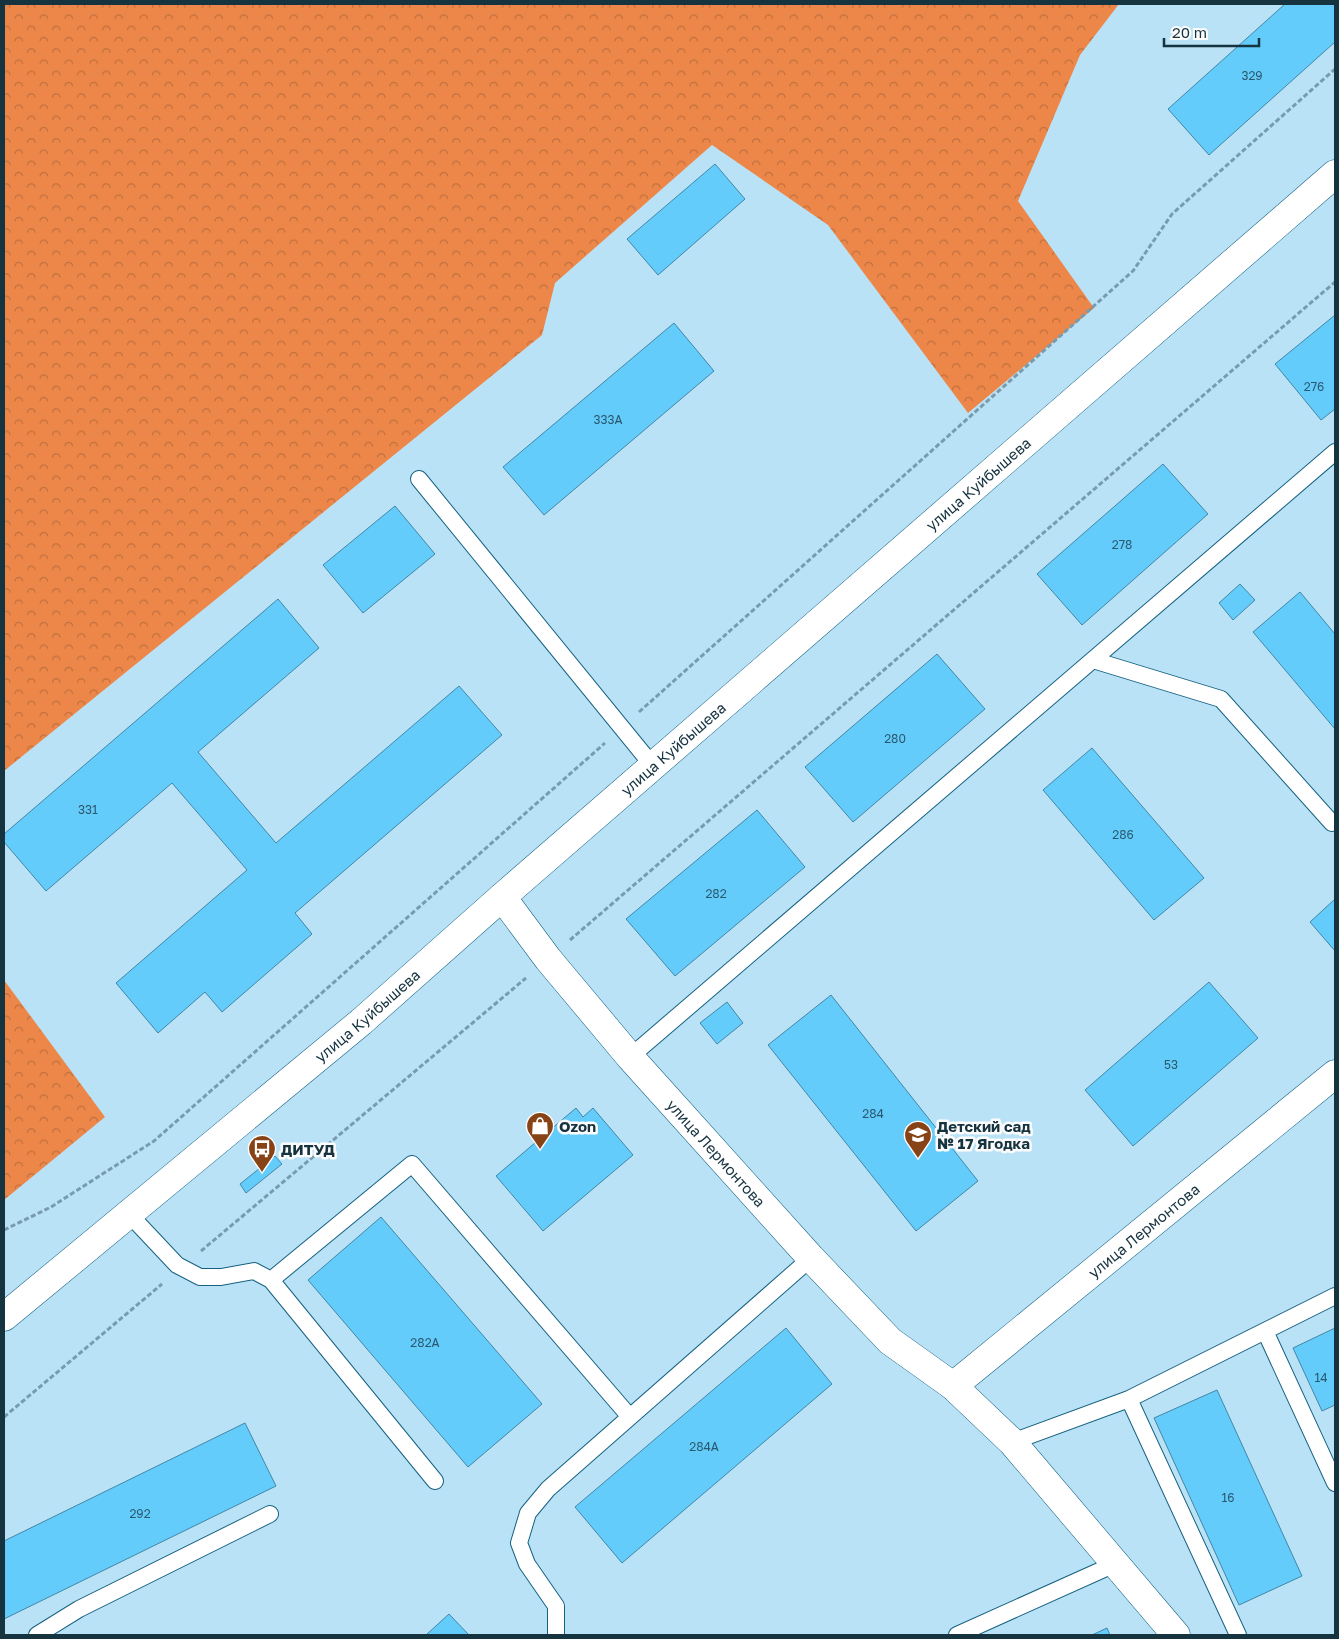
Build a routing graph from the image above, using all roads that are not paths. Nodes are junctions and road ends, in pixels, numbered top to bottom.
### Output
1 (1335, 174) edge
2 (1335, 452) edge
3 (419, 479) dead end
4 (1093, 660) junction
5 (653, 766) junction
6 (1332, 823) dead end
7 (502, 897) junction
8 (630, 1057) junction
9 (1335, 1074) edge
10 (129, 1214) junction
11 (810, 1258) junction
12 (271, 1280) junction
13 (1335, 1296) edge
14 (4, 1317) edge
15 (1265, 1331) junction
16 (953, 1386) junction
17 (1129, 1399) junction
18 (630, 1417) junction
19 (1012, 1442) junction
20 (435, 1481) dead end
21 (1335, 1483) edge
22 (270, 1514) dead end
23 (1115, 1564) junction
24 (37, 1635) edge
25 (556, 1635) edge
26 (957, 1635) edge
27 (1176, 1635) edge
28 (1238, 1635) edge

1 - 5 street, улица Куйбышева
2 - 4 lane
3 - 5 lane
4 - 6 lane
4 - 8 lane
5 - 7 street, улица Куйбышева
7 - 8 street, улица Лермонтова
7 - 10 street, улица Куйбышева
8 - 11 street, улица Лермонтова
9 - 16 street, улица Лермонтова
10 - 12 lane
10 - 14 street, улица Куйбышева
11 - 16 street, улица Лермонтова
11 - 18 lane
12 - 18 lane
12 - 20 lane
13 - 15 lane
15 - 17 lane
15 - 21 lane
16 - 19 street, улица Лермонтова
17 - 19 lane
17 - 28 lane
18 - 25 lane
19 - 23 street, улица Лермонтова
22 - 24 lane
23 - 26 lane
23 - 27 street, улица Лермонтова

